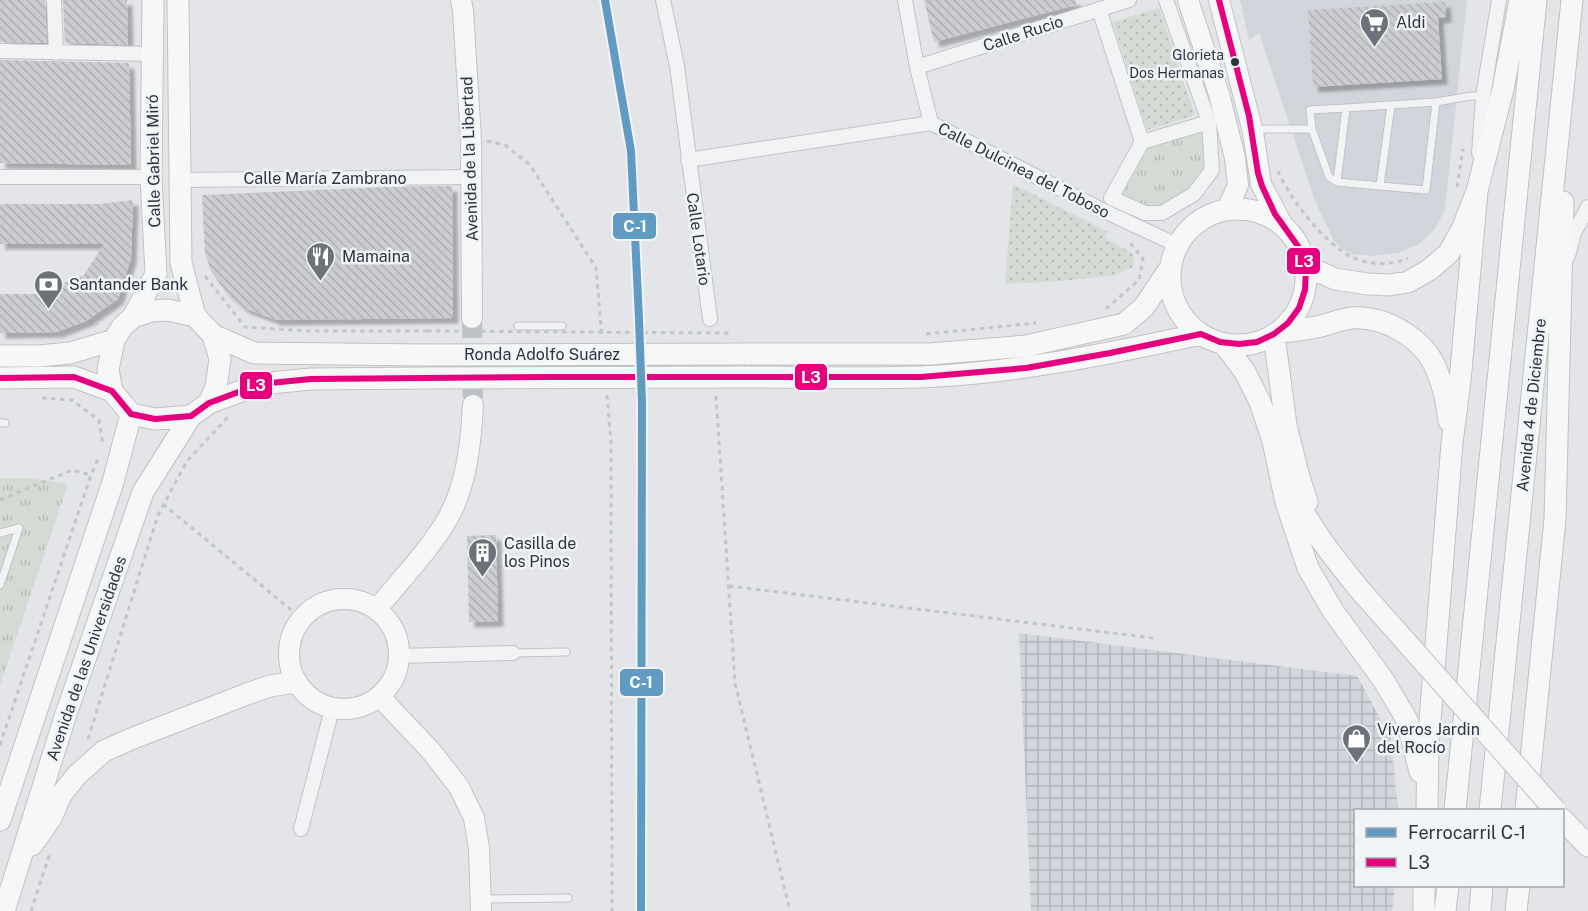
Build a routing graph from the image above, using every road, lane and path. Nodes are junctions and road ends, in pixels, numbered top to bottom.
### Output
1 (54, 0) edge
2 (153, 0) edge
3 (178, 0) edge
4 (461, 0) edge
5 (663, 0) edge
6 (905, 0) edge
7 (1129, 0) edge
8 (1166, 0) edge
9 (1188, 0) edge
10 (1219, 0) edge
11 (1498, 0) edge
12 (1520, 0) edge
13 (1536, 0) edge
14 (1572, 0) edge
15 (1099, 9) junction
16 (1568, 25) junction
17 (0, 51) edge
18 (56, 53) junction
19 (152, 54) junction
20 (917, 67) junction
21 (1483, 96) junction
22 (1436, 102) junction
23 (1391, 105) junction
24 (1346, 108) junction
25 (1209, 122) junction
26 (931, 123) junction
27 (1312, 129) junction
28 (1253, 132) junction
29 (471, 139) junction
30 (1142, 142) junction
31 (688, 160) junction
32 (0, 177) edge
33 (151, 177) junction
34 (471, 177) junction
35 (180, 180) junction
36 (1337, 182) junction
37 (1380, 186) junction
38 (1477, 191) junction
39 (1588, 207) edge
40 (1227, 210) junction
41 (1281, 222) junction
42 (1177, 245) junction
43 (1306, 266) junction
44 (1170, 268) junction
45 (183, 270) junction
46 (1561, 281) junction
47 (111, 312) dead end
48 (195, 316) junction
49 (134, 317) junction
50 (472, 318) tunnel mouth
51 (1045, 321) dead end
52 (562, 326) dead end
53 (711, 326) dead end
54 (93, 327) dead end
55 (518, 327) dead end
56 (735, 333) dead end
57 (1276, 333) junction
58 (213, 334) junction
59 (920, 334) dead end
60 (1201, 334) junction
61 (114, 340) junction
62 (603, 344) dead end
63 (1224, 344) junction
64 (0, 356) edge
65 (0, 378) edge
66 (607, 388) dead end
67 (716, 390) dead end
68 (112, 391) junction
69 (37, 398) dead end
70 (209, 403) junction
71 (473, 405) tunnel mouth
72 (232, 413) dead end
73 (131, 414) junction
74 (191, 416) junction
75 (1452, 443) junction
76 (1274, 446) junction
77 (103, 447) dead end
78 (99, 457) dead end
79 (91, 475) junction
80 (0, 500) edge
81 (163, 504) junction
82 (1316, 531) junction
83 (0, 533) edge
84 (0, 585) edge
85 (729, 586) junction
86 (377, 609) junction
87 (301, 618) junction
88 (1153, 638) dead end
89 (566, 652) dead end
90 (513, 653) joint
91 (400, 656) junction
92 (296, 682) junction
93 (380, 697) junction
94 (332, 709) junction
95 (88, 741) dead end
96 (0, 745) edge
97 (4, 795) edge
98 (1426, 809) edge
99 (1426, 809) edge
100 (1455, 809) edge
101 (1490, 809) edge
102 (1526, 809) edge
103 (1554, 809) edge
104 (0, 820) edge
105 (301, 829) dead end
106 (54, 843) dead end
107 (21, 860) junction
108 (1424, 887) edge
109 (1448, 887) edge
110 (1482, 887) edge
111 (1519, 887) edge
112 (568, 898) dead end
113 (481, 905) edge
114 (4, 911) edge
115 (31, 911) edge
116 (612, 911) edge
117 (790, 911) edge
118 (1424, 911) edge
119 (1445, 911) edge
120 (1480, 911) edge
121 (1516, 911) edge

1 - 18 street
2 - 19 main road, Calle Gabriel Miró
3 - 35 main road, Calle Gabriel Miró
4 - 29 main road, Avenida de la Libertad
5 - 31 street, Calle Lotario
6 - 20 street
7 - 15 street, Calle Rucio
8 - 25 street
9 - 40 main road
10 - 28 main road
11 - 21 street
12 - 38 main road
13 - 100 main road
14 - 16 main road, Avenida 4 de Diciembre
15 - 20 street, Calle Rucio
15 - 30 street
16 - 46 main road
16 - 101 main road, Avenida 4 de Diciembre
17 - 18 street
18 - 19 street
19 - 33 main road, Calle Gabriel Miró
20 - 26 street
21 - 22 lane
21 - 38 street
22 - 23 lane
22 - 37 lane
23 - 24 lane
23 - 37 lane
24 - 27 lane
24 - 36 lane
25 - 30 street
25 - 30 street
26 - 31 street, Calle Dulcinea del Toboso
26 - 42 street, Calle Dulcinea del Toboso
27 - 28 lane
27 - 36 lane
28 - 41 main road
29 - 34 main road, Avenida de la Libertad
29 - 62 path
31 - 53 street, Calle Lotario
32 - 33 street
33 - 49 main road, Calle Gabriel Miró
34 - 35 street, Calle María Zambrano
34 - 50 main road, Avenida de la Libertad
35 - 45 main road, Calle Gabriel Miró
36 - 37 lane
38 - 43 main road
38 - 75 main road
39 - 46 street
40 - 41 main road
40 - 42 main road
41 - 43 main road
42 - 44 main road
43 - 57 main road
44 - 58 main road, Ronda Adolfo Suárez, bridge
44 - 60 main road
45 - 48 main road, Calle Gabriel Miró
45 - 56 path, bridge
46 - 102 main road
47 - 54 path
48 - 49 main road
48 - 58 main road
49 - 61 main road
51 - 59 path
52 - 55 lane
57 - 63 main road
57 - 75 main road
57 - 82 main road
58 - 70 main road
60 - 63 main road
60 - 70 main road, Ronda Adolfo Suárez, bridge
61 - 64 main road
61 - 68 main road
63 - 76 main road
65 - 68 main road
66 - 116 path
67 - 85 path
68 - 73 main road
69 - 77 path
70 - 74 main road
71 - 86 main road
72 - 81 path
73 - 74 main road
73 - 97 main road, Avenida de las Universidades
74 - 107 main road, Avenida de las Universidades
75 - 98 main road
76 - 82 main road
76 - 99 main road
78 - 79 path
79 - 80 path
79 - 96 path
81 - 87 path
81 - 95 path
82 - 103 main road, bridge
83 - 84 lane
85 - 88 path
85 - 117 path
86 - 87 main road
86 - 91 main road
87 - 92 main road
89 - 90 lane
90 - 91 street
91 - 93 main road
92 - 94 main road
92 - 107 main road
93 - 94 main road
93 - 113 main road
94 - 105 street
97 - 104 main road, Avenida de las Universidades
106 - 115 path
107 - 114 main road, Avenida de las Universidades
108 - 118 main road
109 - 119 main road
110 - 120 main road
111 - 121 main road
112 - 113 lane

